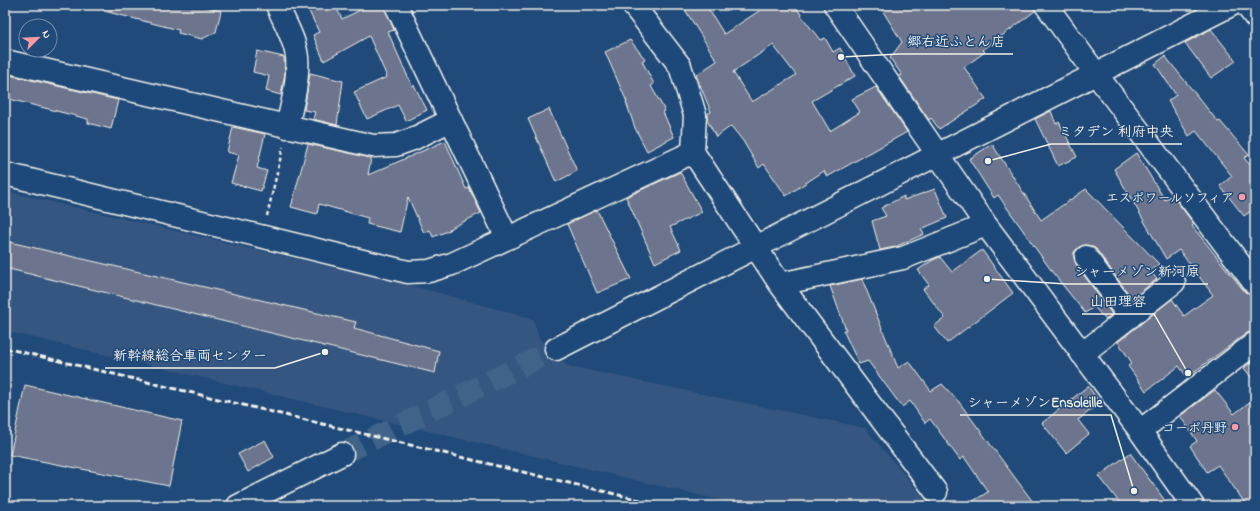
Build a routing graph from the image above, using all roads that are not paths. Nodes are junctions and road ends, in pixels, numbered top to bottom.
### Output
1 (277, 5) edge
2 (396, 5) edge
3 (633, 5) edge
4 (834, 5) edge
5 (1046, 5) edge
6 (1231, 5) edge
7 (1246, 5) edge
8 (1255, 17) edge
9 (5, 61) edge
10 (1096, 74) junction
11 (451, 120) junction
12 (287, 127) junction
13 (693, 152) junction
14 (938, 155) junction
15 (5, 174) edge
16 (986, 226) junction
17 (507, 238) junction
18 (757, 247) junction
19 (1086, 256) dead end
20 (1174, 282) dead end
21 (780, 284) junction
22 (1255, 284) edge
23 (1130, 317) junction
24 (1255, 343) edge
25 (556, 349) tunnel mouth
26 (1082, 354) junction
27 (1140, 431) junction
28 (342, 454) tunnel mouth
29 (936, 492) dead end
30 (238, 506) edge
31 (1193, 506) edge

1 - 12 street
2 - 11 street
3 - 13 street
4 - 14 street
5 - 10 street
6 - 10 street
7 - 8 street
9 - 12 street
10 - 14 street
10 - 22 street
11 - 12 street
11 - 17 street
13 - 17 street
13 - 18 street
14 - 16 street
14 - 18 street
15 - 17 street
16 - 21 street
16 - 26 street
18 - 21 street
18 - 25 street
19 - 23 street
20 - 23 street
21 - 29 street
23 - 26 street
24 - 27 street
26 - 27 street
27 - 31 street
28 - 30 street

